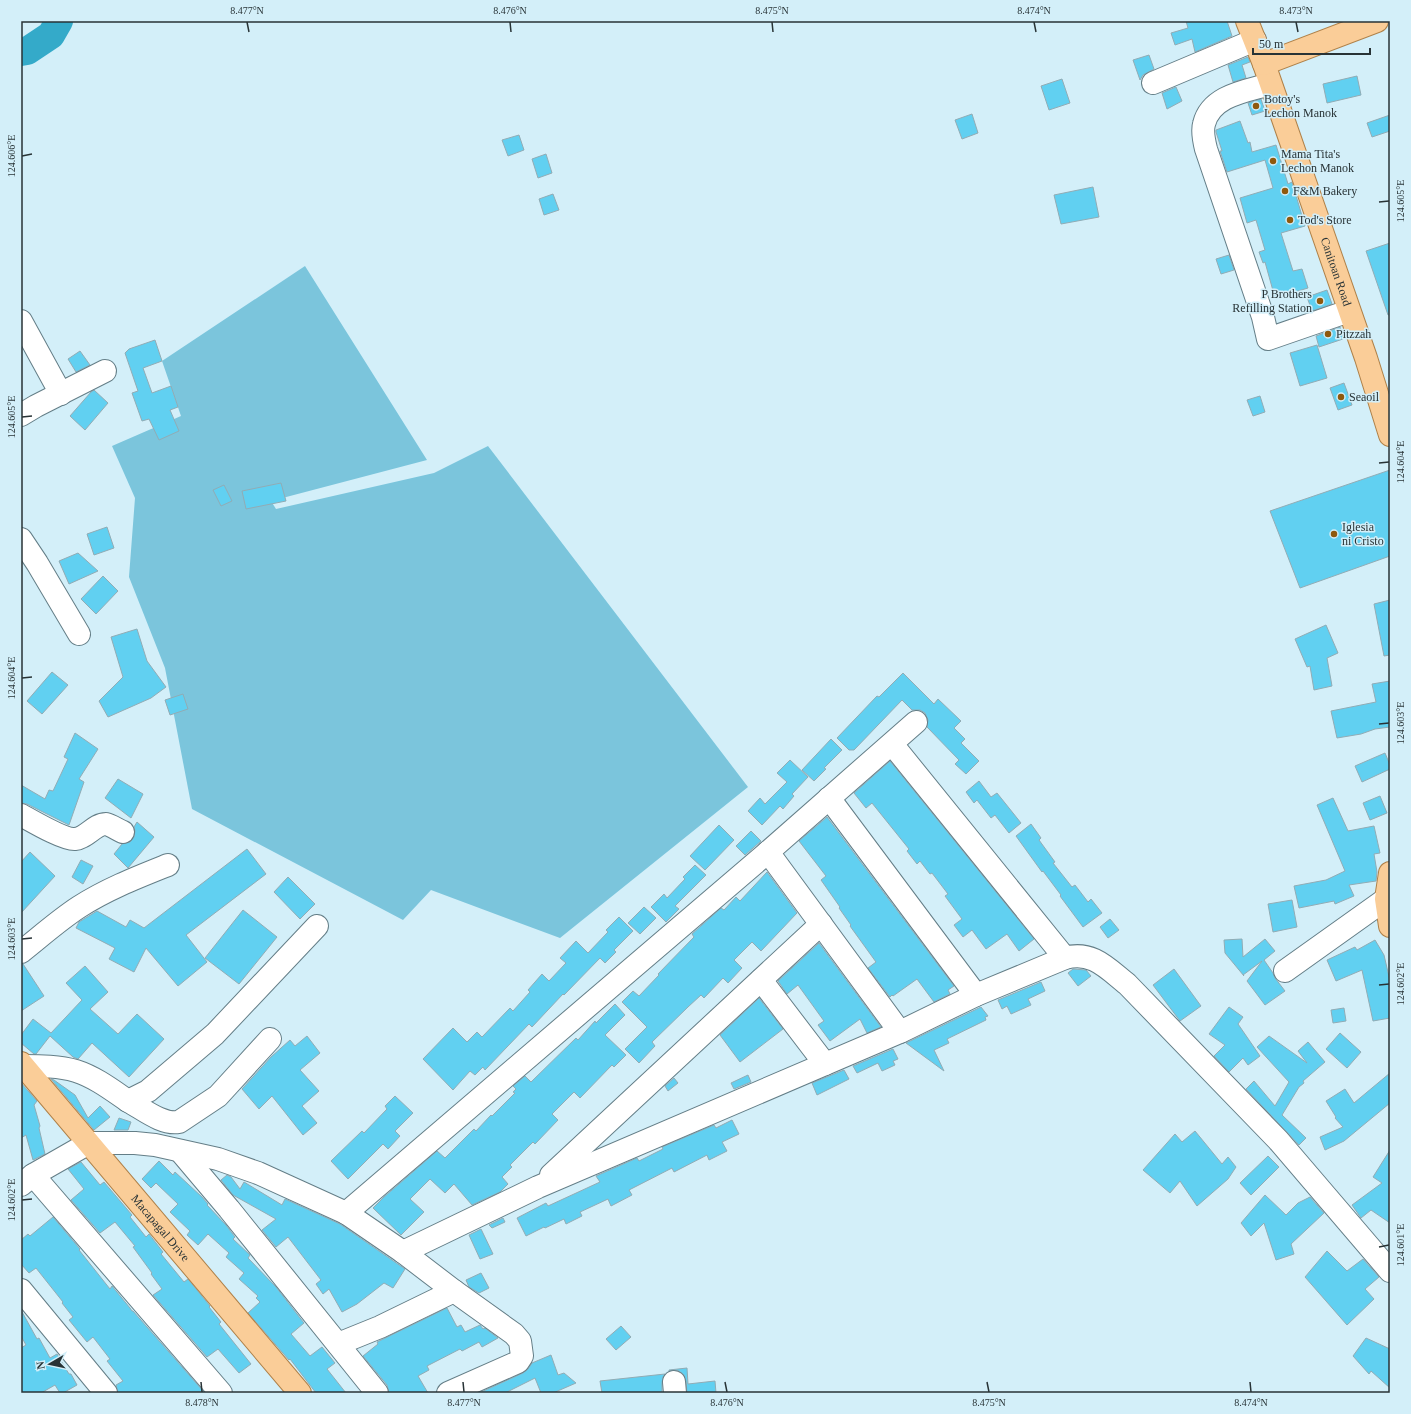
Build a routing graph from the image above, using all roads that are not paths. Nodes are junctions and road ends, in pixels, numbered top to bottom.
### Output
1 (1377, 21) edge
2 (1251, 30) edge
3 (1267, 74) junction
4 (1153, 83) dead end
5 (1349, 311) junction
6 (21, 321) edge
7 (105, 371) dead end
8 (61, 394) junction
9 (21, 415) edge
10 (1390, 435) edge
11 (21, 539) edge
12 (79, 634) dead end
13 (916, 722) dead end
14 (892, 744) junction
15 (829, 798) junction
16 (21, 815) edge
17 (123, 832) dead end
18 (768, 852) junction
19 (168, 866) dead end
20 (1390, 873) edge
21 (1386, 899) junction
22 (821, 924) junction
23 (316, 926) dead end
24 (1390, 926) edge
25 (21, 952) edge
26 (1065, 958) junction
27 (1285, 971) dead end
28 (761, 980) junction
29 (976, 995) junction
30 (900, 1032) junction
31 (270, 1039) dead end
32 (825, 1064) junction
33 (22, 1065) edge
34 (128, 1101) junction
35 (90, 1143) junction
36 (180, 1151) junction
37 (27, 1180) edge
38 (538, 1186) junction
39 (346, 1213) junction
40 (403, 1252) junction
41 (1390, 1271) edge
42 (21, 1290) edge
43 (454, 1291) junction
44 (338, 1344) junction
45 (106, 1393) edge
46 (221, 1393) edge
47 (300, 1393) edge
48 (377, 1393) edge
49 (448, 1393) edge

1 - 3 main road
2 - 3 main road, Canitoan Road
2 - 4 street
3 - 5 main road, Canitoan Road
3 - 5 street
5 - 10 main road, Canitoan Road
6 - 8 street
7 - 8 street
8 - 9 street
11 - 12 street
13 - 14 street
14 - 15 street
14 - 26 street
15 - 18 street
15 - 29 street
16 - 17 street
18 - 22 street
18 - 39 street
19 - 25 street
20 - 21 main road
21 - 24 main road
21 - 27 street
22 - 28 street
22 - 30 street
23 - 34 street
26 - 29 street
26 - 41 street
28 - 32 street
28 - 38 street
29 - 30 street
30 - 32 street
31 - 34 street
32 - 38 street
33 - 34 street
33 - 35 main road, Macapagal Drive
35 - 36 street
35 - 37 street
35 - 47 main road, Macapagal Drive
36 - 39 street
36 - 44 street
37 - 46 street
38 - 40 street
39 - 40 street
40 - 43 street
42 - 45 street
43 - 44 street
43 - 49 street
44 - 48 street

